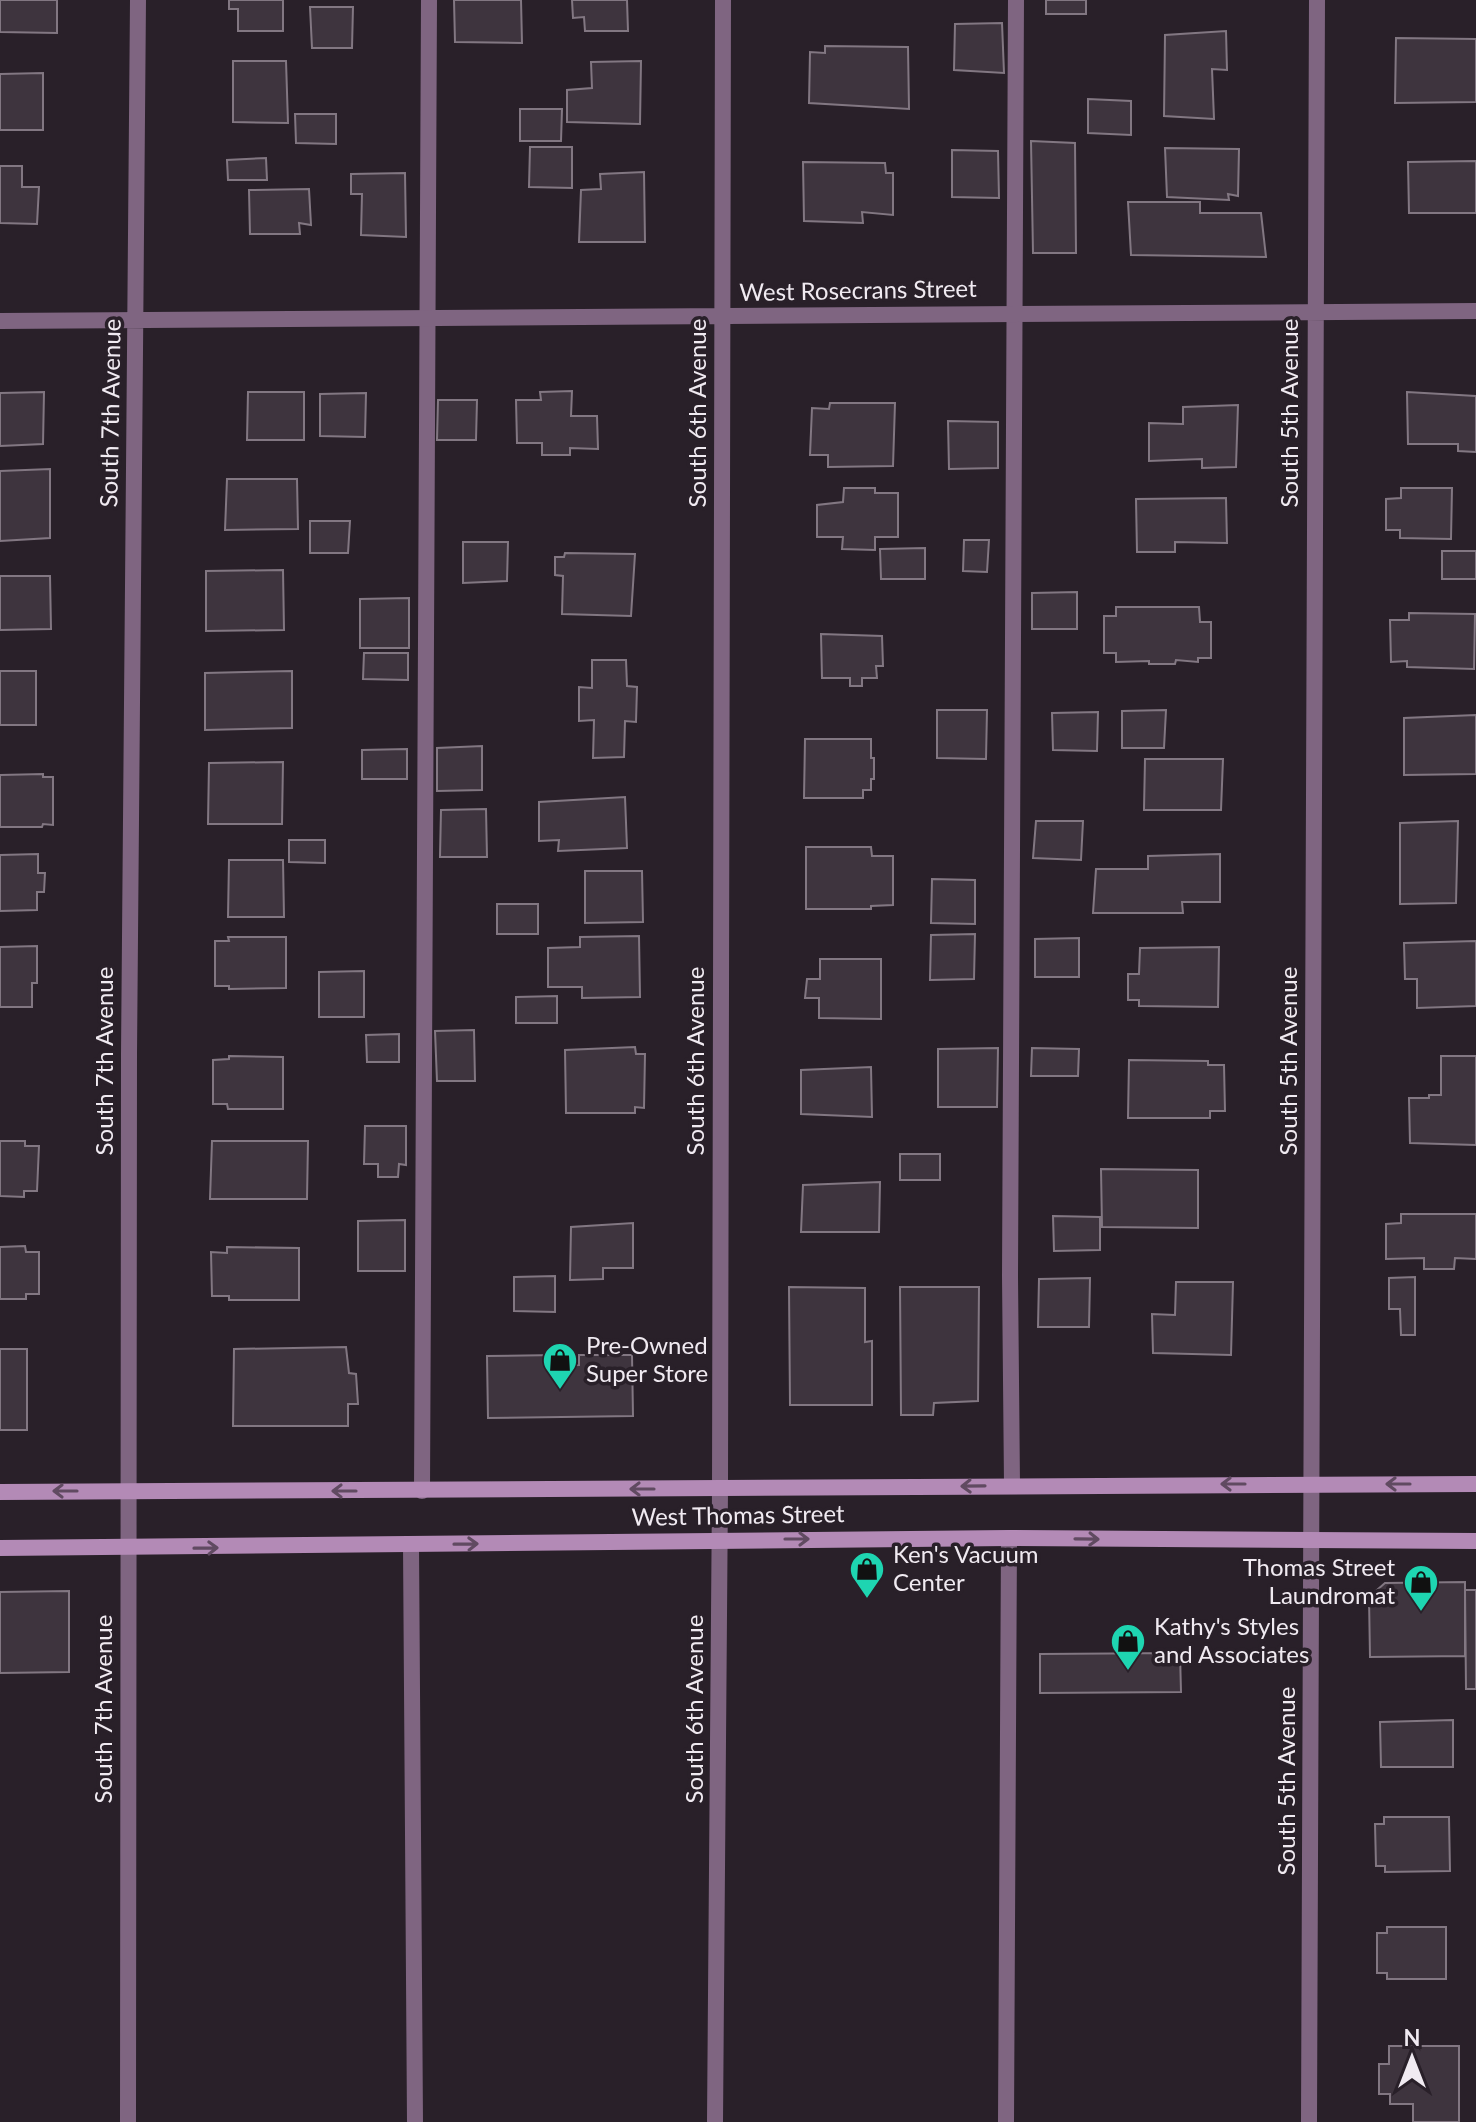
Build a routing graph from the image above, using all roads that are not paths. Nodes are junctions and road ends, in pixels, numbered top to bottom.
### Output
1 (138, 0) edge
2 (429, 0) edge
3 (723, 0) edge
4 (1016, 0) edge
5 (1317, 0) edge
6 (1476, 311) edge
7 (1314, 312) junction
8 (1015, 314) junction
9 (723, 317) junction
10 (429, 318) junction
11 (136, 319) junction
12 (0, 321) edge
13 (1311, 1484) junction
14 (1476, 1484) edge
15 (1012, 1485) junction
16 (720, 1489) junction
17 (129, 1491) junction
18 (422, 1491) junction
19 (0, 1492) edge
20 (1009, 1538) junction
21 (719, 1540) junction
22 (1476, 1541) edge
23 (1312, 1542) junction
24 (411, 1545) junction
25 (0, 1548) edge
26 (128, 1549) junction
27 (128, 2122) edge
28 (415, 2122) edge
29 (715, 2122) edge
30 (1006, 2122) edge
31 (1309, 2122) edge

1 - 11 street, South 7th Avenue
2 - 10 street
3 - 9 street, South 6th Avenue
4 - 8 street
5 - 7 street, South 5th Avenue
6 - 7 street, West Rosecrans Street
7 - 8 street, West Rosecrans Street
7 - 13 street, South 5th Avenue
8 - 9 street, West Rosecrans Street
8 - 15 street
9 - 10 street, West Rosecrans Street
9 - 16 street, South 6th Avenue
10 - 11 street, West Rosecrans Street
10 - 18 street
11 - 12 street, West Rosecrans Street
11 - 17 street, South 7th Avenue
14 -> 13 main road, West Thomas Street
13 -> 15 main road, West Thomas Street
13 - 23 street, South 5th Avenue
15 -> 16 main road, West Thomas Street
16 -> 18 main road, West Thomas Street
16 - 21 street, South 6th Avenue
18 -> 17 main road, West Thomas Street
17 -> 19 main road, West Thomas Street
17 - 26 street, South 7th Avenue
21 -> 20 main road, West Thomas Street
20 -> 23 main road, West Thomas Street
20 - 30 street
24 -> 21 main road, West Thomas Street
21 - 29 street, South 6th Avenue
22 - 23 main road, West Thomas Street
23 - 31 street, South 5th Avenue
26 -> 24 main road, West Thomas Street
24 - 28 street
25 - 26 main road, West Thomas Street
26 - 27 street, South 7th Avenue

